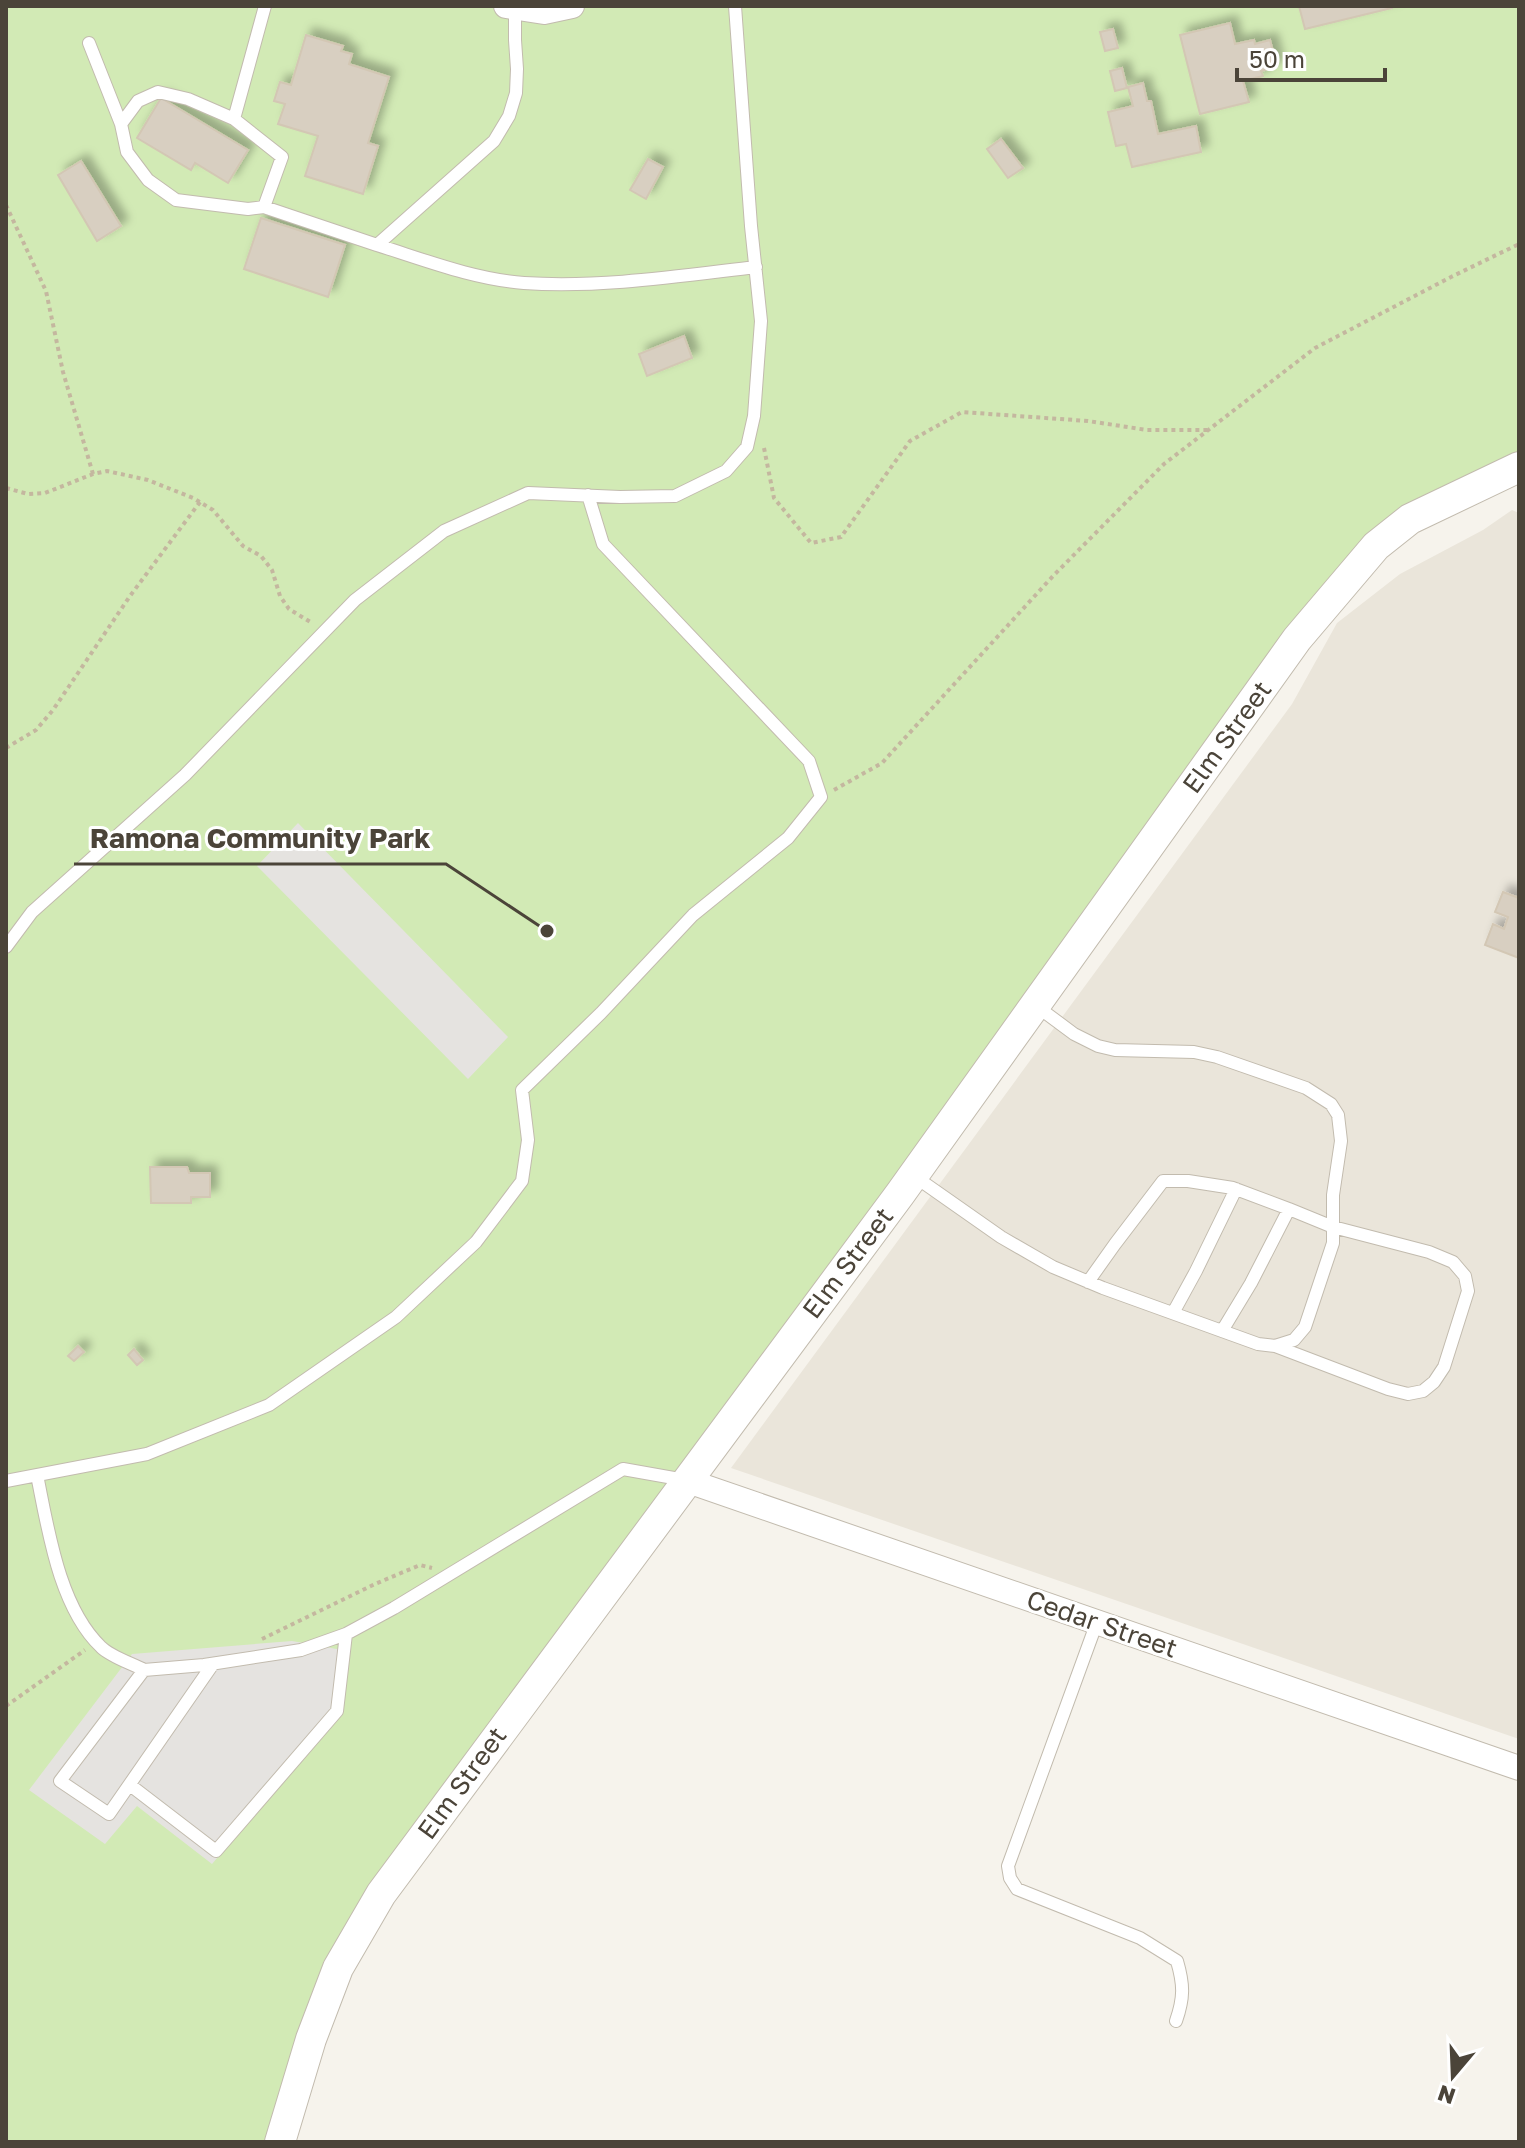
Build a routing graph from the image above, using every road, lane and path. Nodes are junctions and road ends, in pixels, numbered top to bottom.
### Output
1 (265, 6) edge
2 (506, 6) edge
3 (572, 6) edge
4 (735, 6) edge
5 (515, 7) edge
6 (89, 43) dead end
7 (234, 119) junction
8 (121, 124) junction
9 (6, 205) edge
10 (264, 207) junction
11 (1519, 244) edge
12 (377, 245) junction
13 (756, 267) junction
14 (1209, 430) junction
15 (749, 436) junction
16 (1519, 467) edge
17 (93, 474) junction
18 (6, 488) edge
19 (588, 495) junction
20 (200, 502) junction
21 (324, 631) junction
22 (6, 748) edge
23 (821, 797) junction
24 (6, 947) edge
25 (1035, 1005) junction
26 (913, 1176) junction
27 (1236, 1189) junction
28 (1289, 1209) junction
29 (1333, 1227) junction
30 (1088, 1282) junction
31 (1173, 1313) junction
32 (1222, 1331) junction
33 (1275, 1346) junction
34 (37, 1475) junction
35 (685, 1480) junction
36 (6, 1481) edge
37 (450, 1574) junction
38 (1097, 1622) junction
39 (346, 1634) junction
40 (97, 1642) junction
41 (228, 1661) junction
42 (213, 1664) junction
43 (144, 1670) junction
44 (6, 1706) edge
45 (1519, 1768) edge
46 (130, 1785) junction
47 (1176, 2021) dead end
48 (280, 2142) edge

1 - 7 lane
2 - 5 street
3 - 5 street
4 - 13 lane
5 - 12 lane
6 - 8 lane
7 - 8 lane
7 - 10 lane
8 - 10 lane
9 - 17 path
10 - 12 lane
11 - 14 path
12 - 13 lane
13 - 15 lane
14 - 15 path
14 - 23 path
15 - 19 lane
16 - 25 street, Elm Street
17 - 18 path
17 - 20 path
19 - 21 lane
19 - 23 lane
20 - 21 path
20 - 22 path
21 - 24 lane
23 - 34 lane
25 - 26 street, Elm Street
25 - 29 lane
26 - 30 lane
26 - 35 street, Elm Street
27 - 28 lane
27 - 30 lane
27 - 31 lane
28 - 29 lane
28 - 32 lane
29 - 33 lane
29 - 33 lane
30 - 31 lane
31 - 32 lane
32 - 33 lane
34 - 36 lane
34 - 40 lane
35 - 37 lane
35 - 38 street, Cedar Street
35 - 48 street, Elm Street
37 - 39 lane
37 - 41 path
38 - 45 street, Cedar Street
38 - 47 lane
39 - 41 lane
39 - 46 lane
40 - 43 lane
40 - 44 path
41 - 42 lane
42 - 43 lane
42 - 46 lane
43 - 46 lane

